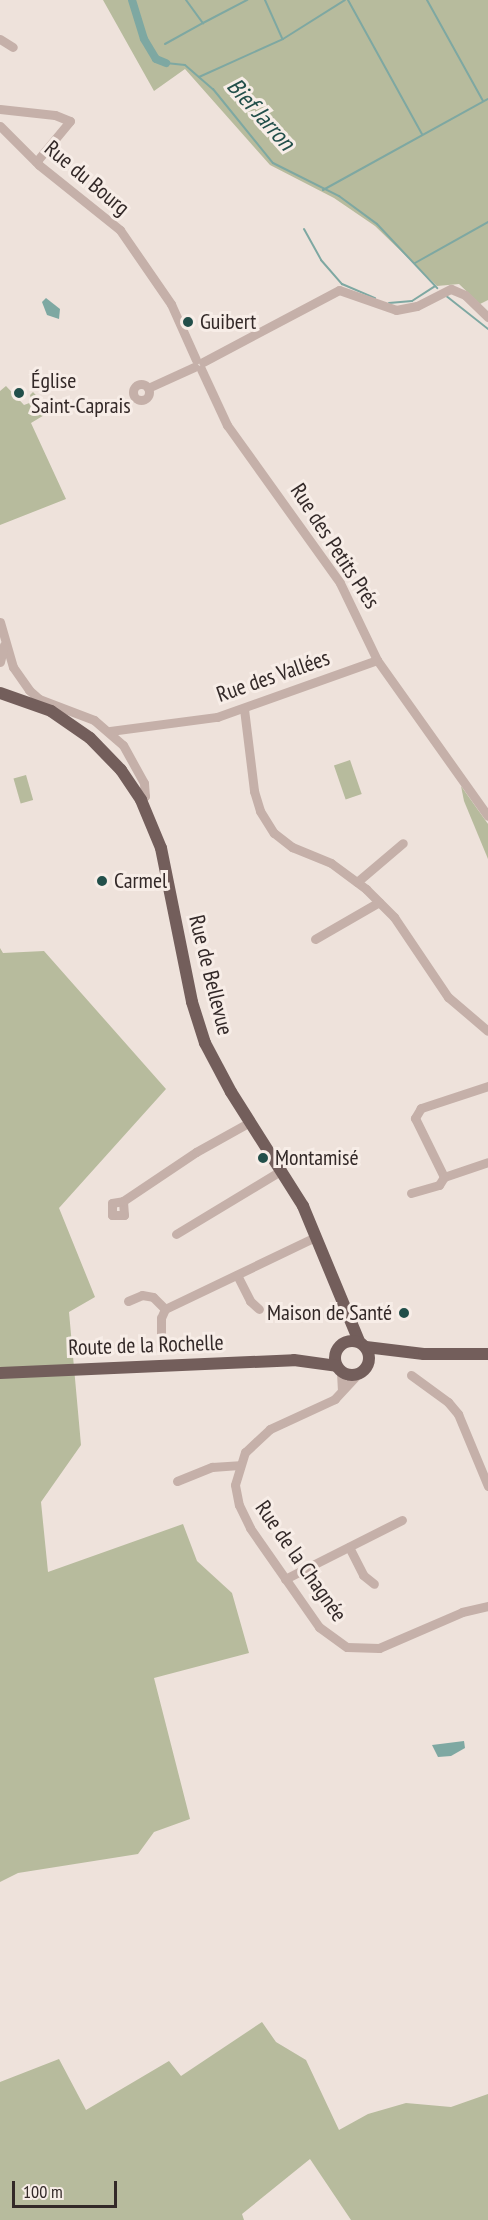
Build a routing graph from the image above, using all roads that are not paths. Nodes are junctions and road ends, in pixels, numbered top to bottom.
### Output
1 (0, 39) edge
2 (13, 47) dead end
3 (0, 109) edge
4 (0, 126) edge
5 (36, 162) junction
6 (488, 317) edge
7 (198, 364) junction
8 (148, 388) dead end
9 (0, 622) edge
10 (5, 642) junction
11 (376, 660) junction
12 (0, 662) edge
13 (0, 693) edge
14 (244, 709) junction
15 (110, 730) junction
16 (141, 800) junction
17 (488, 816) edge
18 (403, 843) dead end
19 (357, 882) junction
20 (379, 902) junction
21 (315, 939) dead end
22 (488, 1031) edge
23 (488, 1086) edge
24 (250, 1122) junction
25 (488, 1162) edge
26 (282, 1170) junction
27 (444, 1177) junction
28 (411, 1193) dead end
29 (123, 1202) dead end
30 (176, 1234) dead end
31 (315, 1237) junction
32 (237, 1275) junction
33 (128, 1301) dead end
34 (165, 1309) junction
35 (259, 1309) dead end
36 (344, 1313) junction
37 (362, 1344) junction
38 (339, 1347) junction
39 (161, 1348) dead end
40 (424, 1354) junction
41 (488, 1354) edge
42 (294, 1360) junction
43 (339, 1369) junction
44 (362, 1371) junction
45 (0, 1373) edge
46 (411, 1376) dead end
47 (341, 1395) junction
48 (239, 1465) junction
49 (177, 1481) dead end
50 (488, 1486) edge
51 (402, 1520) dead end
52 (349, 1546) junction
53 (285, 1579) junction
54 (374, 1584) dead end
55 (488, 1606) edge

1 - 2 street
3 - 5 street
4 - 5 street, Rue du Bourg
5 - 7 street, Rue du Bourg
6 - 7 street
7 - 8 street
7 - 11 street, Rue des Petits Prés
9 - 10 street
10 - 12 street
10 - 15 street
11 - 14 street, Rue des Vallées
11 - 17 street, Rue des Petits Prés
13 - 16 main road, Rue de Bellevue
14 - 15 street, Rue des Vallées
14 - 19 street
15 - 16 street
16 - 24 main road, Rue de Bellevue
18 - 19 street
19 - 20 street
20 - 21 street
20 - 22 street
23 - 27 street
24 - 26 main road, Rue de Bellevue
24 - 29 street
25 - 27 street
26 - 30 street
26 - 31 main road, Rue de Bellevue
27 - 28 street
31 - 32 street
31 - 36 main road, Rue de Bellevue
32 - 34 street
32 - 35 street
33 - 34 street
34 - 39 street
36 - 37 main road, Rue de Bellevue
36 - 38 main road, Rue de Bellevue
37 - 38 main road
37 - 40 main road
37 - 44 main road
38 - 42 main road
38 - 43 main road, Rue de Bellevue
40 - 41 main road
40 - 44 main road
42 - 43 main road
42 - 45 main road, Route de la Rochelle
43 - 44 main road
43 - 47 street
44 - 47 street
46 - 50 street
47 - 48 street
48 - 49 street
48 - 53 street, Rue de la Chagnée
51 - 52 street
52 - 53 street
52 - 54 street
53 - 55 street, Rue de la Chagnée

